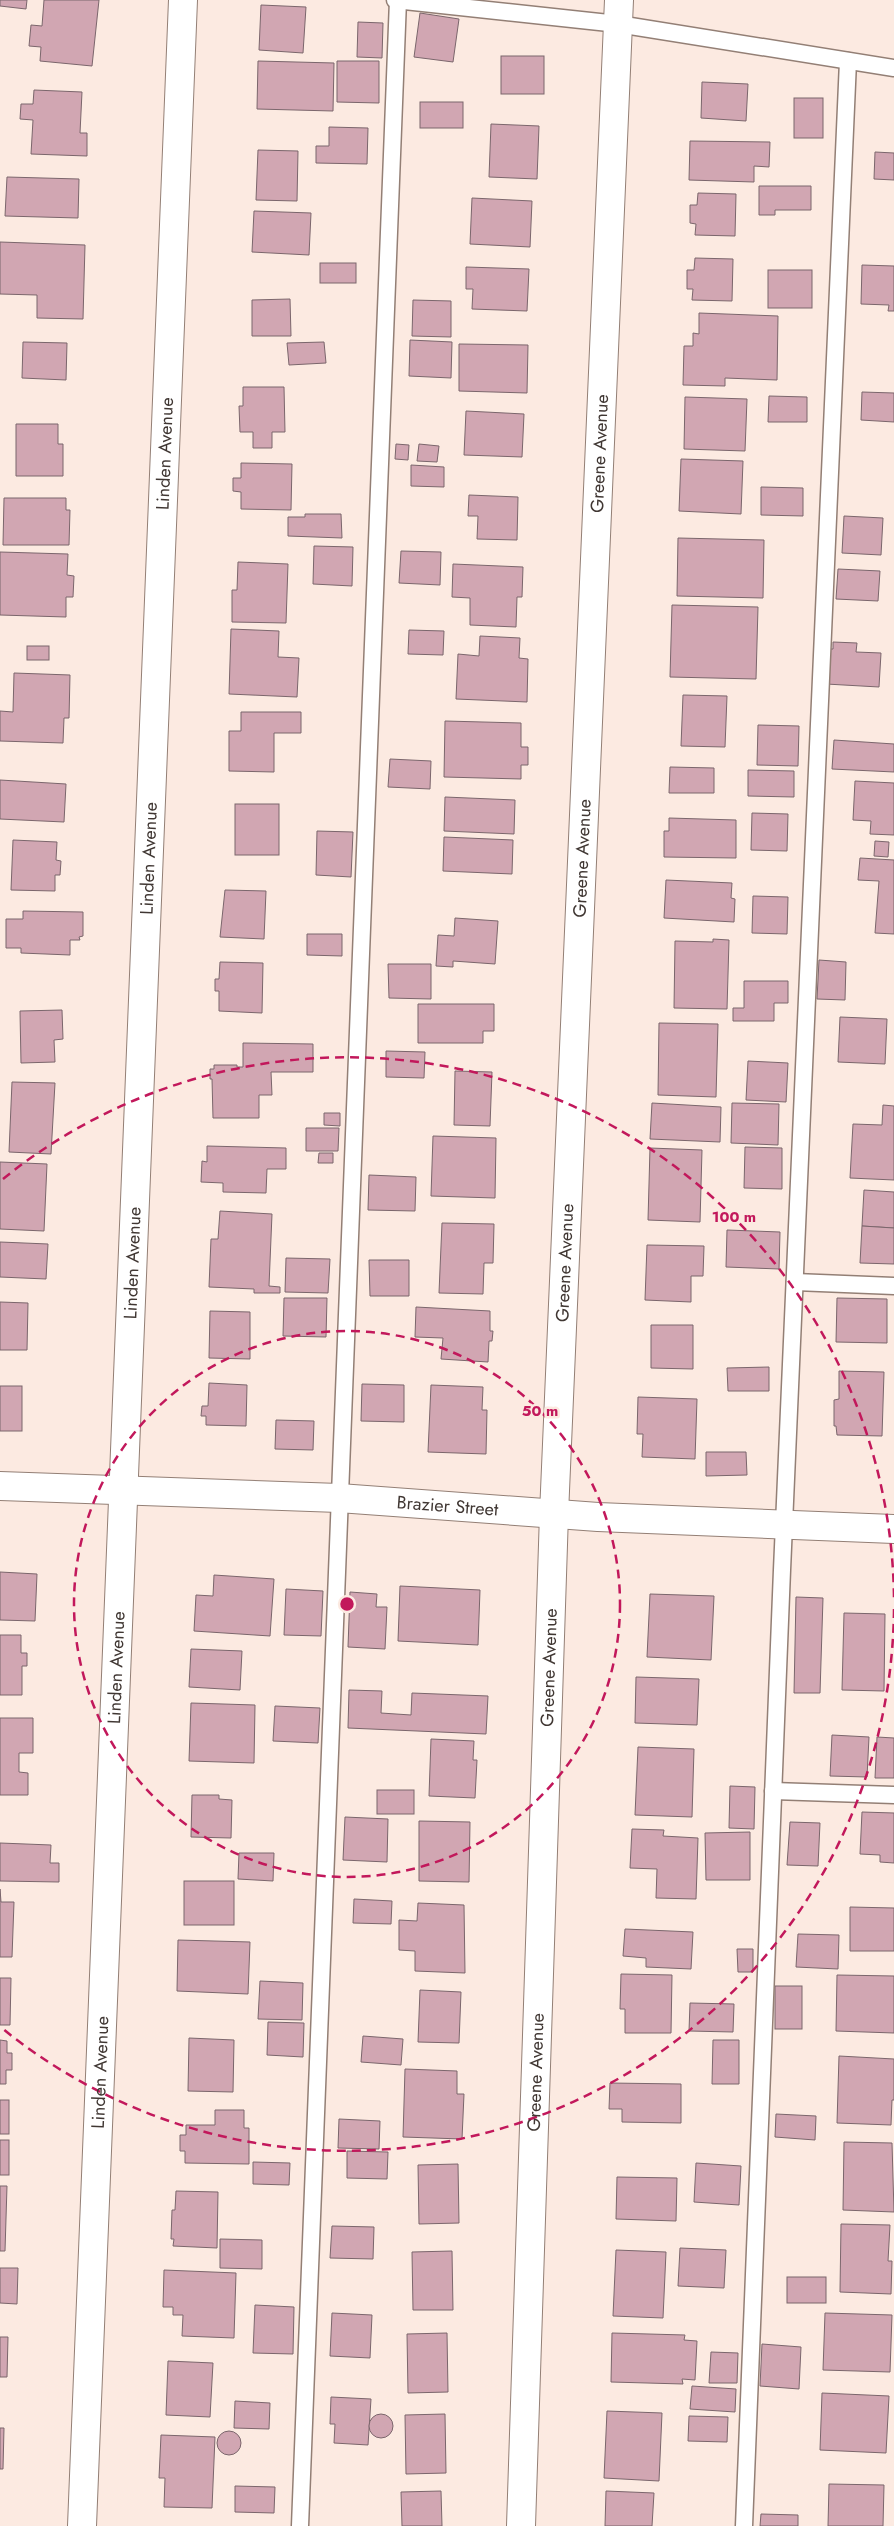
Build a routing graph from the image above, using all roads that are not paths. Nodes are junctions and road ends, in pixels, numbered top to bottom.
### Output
1 (183, 0) edge
2 (396, 0) edge
3 (619, 12) edge
4 (848, 61) junction
5 (894, 68) edge
6 (795, 1282) junction
7 (894, 1286) edge
8 (0, 1486) edge
9 (125, 1490) junction
10 (339, 1498) junction
11 (554, 1514) junction
12 (784, 1524) junction
13 (894, 1529) edge
14 (773, 1791) junction
15 (894, 1795) edge
16 (82, 2526) edge
17 (300, 2526) edge
18 (521, 2526) edge
19 (744, 2526) edge

1 - 9 street, Linden Avenue
2 - 3 lane
2 - 10 lane
3 - 4 lane
3 - 11 street, Greene Avenue
4 - 5 lane
4 - 6 lane
6 - 7 lane
6 - 12 lane
8 - 9 street, Brazier Street
9 - 10 street, Brazier Street
9 - 16 street, Linden Avenue
10 - 11 street, Brazier Street
10 - 17 lane
11 - 12 street, Brazier Street
11 - 18 street, Greene Avenue
12 - 13 street, Brazier Street
12 - 14 lane
14 - 15 lane
14 - 19 lane

